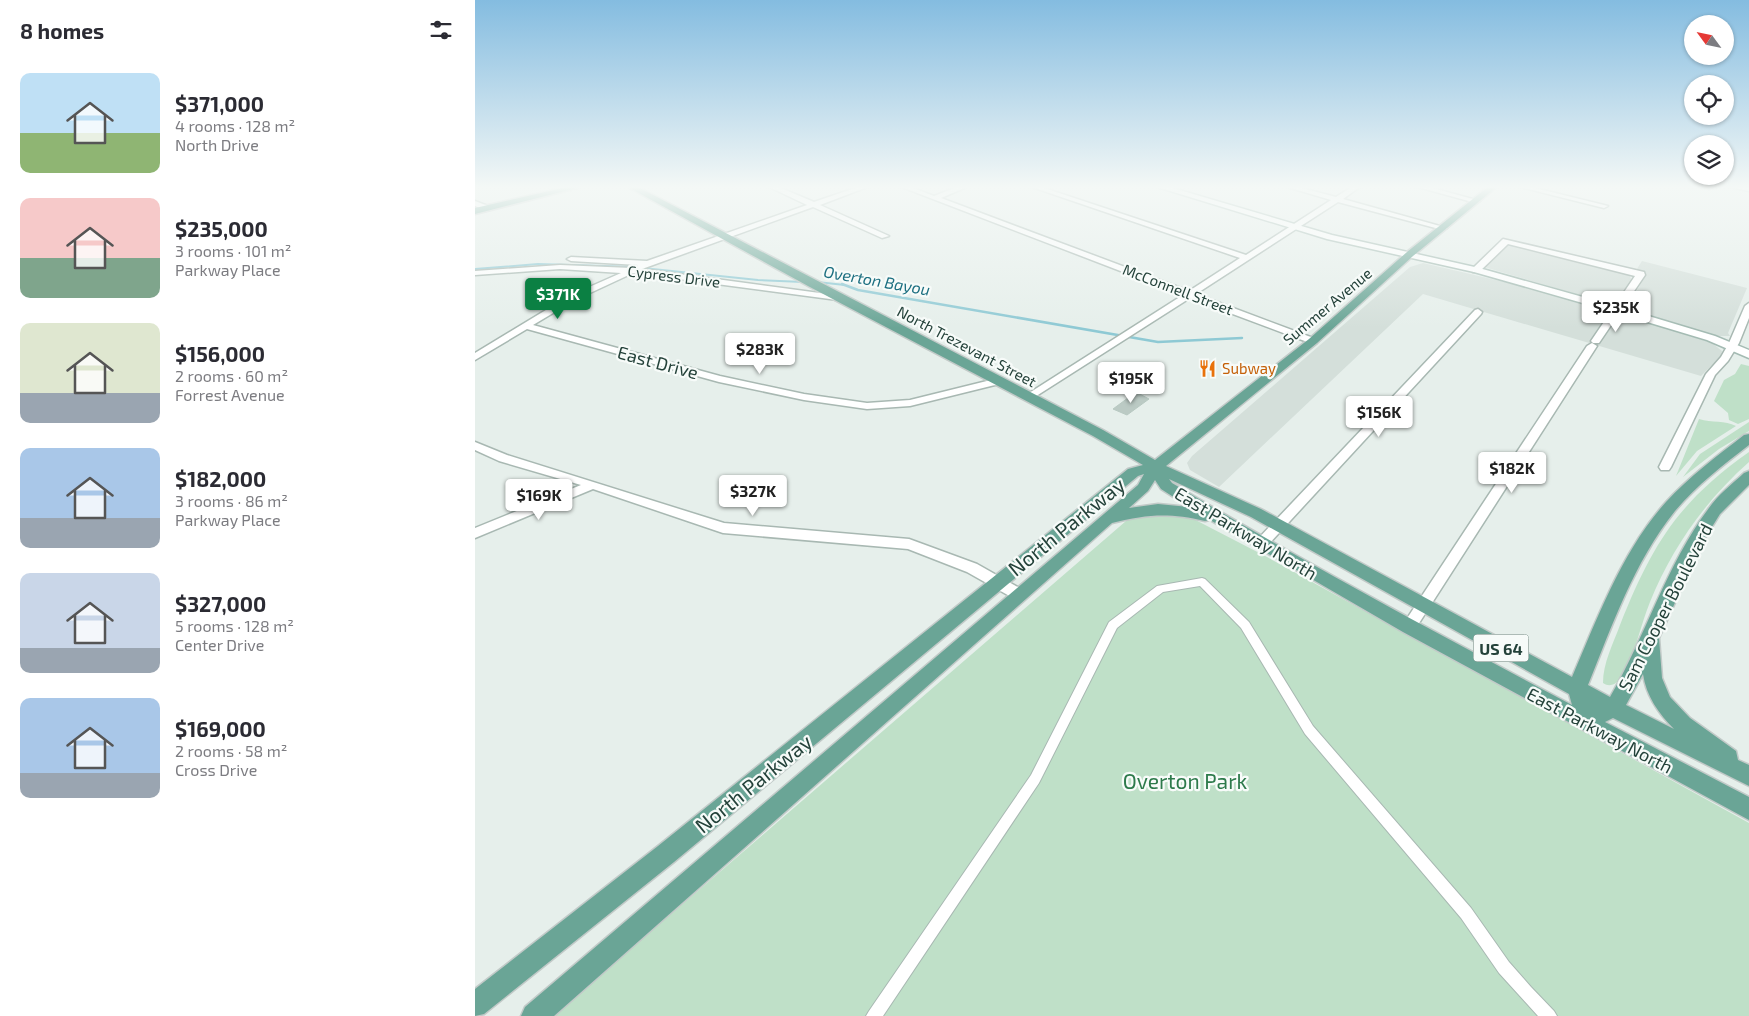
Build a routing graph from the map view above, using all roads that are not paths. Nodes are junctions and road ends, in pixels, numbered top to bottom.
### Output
1 (720, 233) edge
2 (732, 233) edge
3 (879, 233) edge
4 (1029, 233) edge
5 (1174, 233) edge
6 (1284, 233) edge
7 (1322, 233) edge
8 (1436, 233) edge
9 (725, 236) junction
10 (885, 236) dead end
11 (1410, 254) junction
12 (1247, 258) junction
13 (475, 266) edge
14 (643, 267) junction
15 (1476, 270) junction
16 (475, 273) edge
17 (1191, 294) junction
18 (842, 300) junction
19 (1749, 306) edge
20 (1618, 310) junction
21 (1478, 312) dead end
22 (525, 326) junction
23 (1313, 341) junction
24 (1734, 347) junction
25 (1749, 354) edge
26 (475, 357) edge
27 (999, 381) junction
28 (1030, 397) junction
29 (1749, 438) edge
30 (475, 446) edge
31 (1156, 467) junction
32 (1665, 467) dead end
33 (1749, 476) edge
34 (593, 485) junction
35 (1107, 519) junction
36 (1222, 520) junction
37 (1279, 527) junction
38 (475, 532) edge
39 (1261, 544) junction
40 (998, 582) junction
41 (1018, 594) junction
42 (1423, 606) junction
43 (1409, 627) junction
44 (1651, 635) junction
45 (1577, 688) junction
46 (1613, 708) junction
47 (1587, 721) junction
48 (1749, 771) edge
49 (1749, 776) edge
50 (1749, 809) edge
51 (475, 1005) edge
52 (534, 1016) edge
53 (874, 1016) edge
54 (1549, 1016) edge

1 - 9 main road, North Trezevant Street
2 - 9 street
3 - 10 street
4 - 17 street, McConnell Street
5 - 12 street
6 - 12 street
7 - 11 main road
8 - 11 main road, Summer Avenue
9 - 14 street
9 - 18 main road, North Trezevant Street
11 - 15 main road
11 - 23 main road, Summer Avenue
12 - 17 street
13 - 14 street, Cypress Drive
14 - 16 street, Cypress Drive
14 - 18 street, Cypress Drive
14 - 22 street
15 - 20 main road
15 - 20 street
17 - 23 street, McConnell Street
17 - 28 street
18 - 27 main road, North Trezevant Street
19 - 24 street
20 - 24 main road
20 - 42 street
21 - 37 street
22 - 26 street
22 - 27 street, East Drive
23 - 31 main road, Summer Avenue
24 - 25 main road
24 - 32 street
27 - 28 main road, North Trezevant Street
28 - 31 main road, North Trezevant Street
29 - 45 main road
30 - 34 street
31 - 35 main road, North Parkway
31 - 36 main road, East Parkway North / US 64
31 - 37 main road, East Parkway North / US 64
31 - 40 main road, North Parkway
33 - 44 main road, Sam Cooper Boulevard
34 - 38 street
34 - 40 street
35 - 36 main road
35 - 41 main road, North Parkway
36 - 39 main road, East Parkway North / US 64
37 - 39 street
37 - 42 main road, East Parkway North / US 64
39 - 43 main road, East Parkway North / US 64
40 - 41 street
40 - 51 main road, North Parkway
41 - 52 main road, North Parkway
42 - 43 street
42 - 45 main road, East Parkway North / US 64
43 - 47 main road, East Parkway North / US 64
44 - 46 main road, Sam Cooper Boulevard
44 - 48 main road
45 - 46 main road, East Parkway North / US 64
45 - 47 main road
46 - 47 main road, Sam Cooper Boulevard
46 - 49 main road, East Parkway North / US 64
47 - 50 main road, East Parkway North / US 64
53 - 54 street

